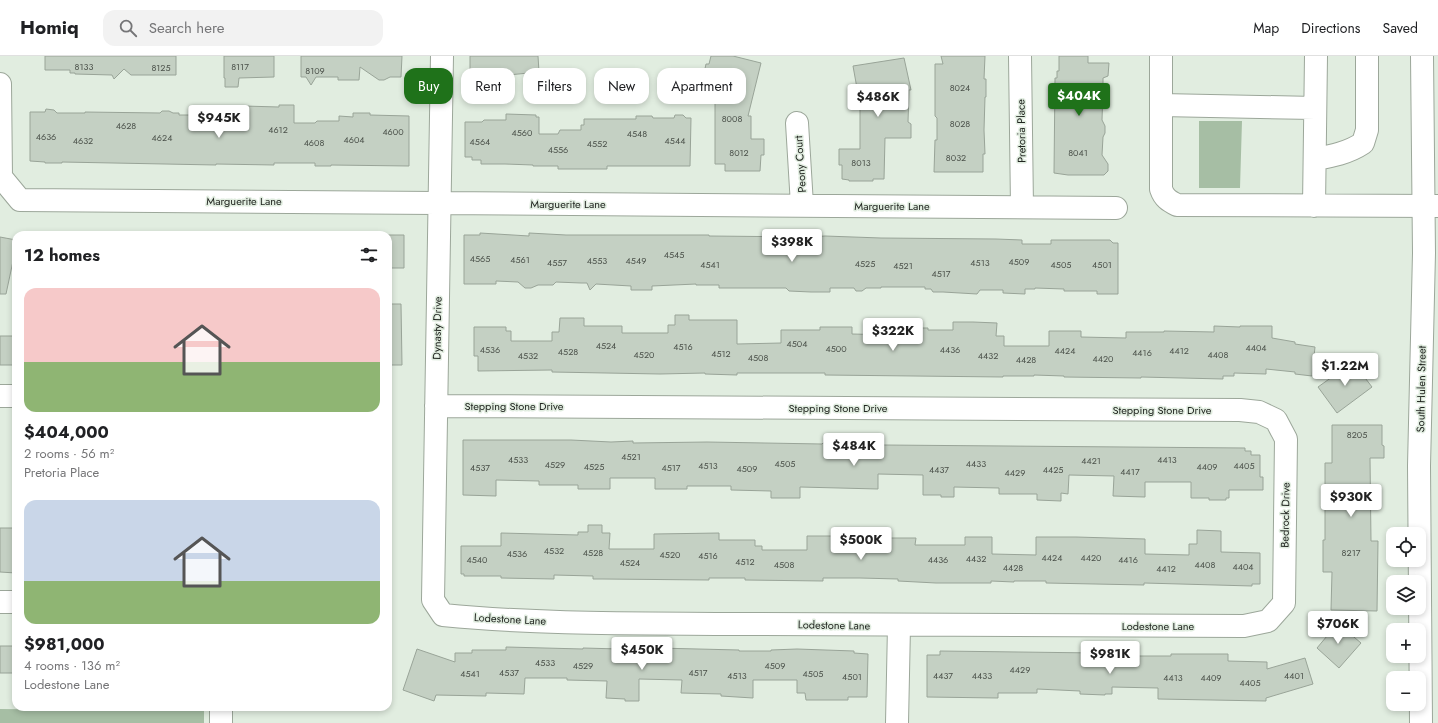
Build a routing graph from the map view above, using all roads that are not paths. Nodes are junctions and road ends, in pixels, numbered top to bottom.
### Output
1 (442, 56) edge
2 (1020, 56) edge
3 (1161, 56) edge
4 (1316, 56) edge
5 (1367, 56) edge
6 (1422, 56) edge
7 (0, 84) edge
8 (1161, 105) junction
9 (1315, 108) junction
10 (797, 123) dead end
11 (1315, 159) junction
12 (440, 203) junction
13 (802, 205) junction
14 (1314, 206) junction
15 (1431, 206) edge
16 (1022, 207) junction
17 (1116, 208) dead end
18 (0, 396) edge
19 (12, 396) edge
20 (436, 406) junction
21 (1240, 410) joint
22 (433, 600) joint
23 (0, 602) edge
24 (12, 602) edge
25 (899, 626) junction
26 (1244, 626) joint
27 (221, 711) edge
28 (221, 723) edge
29 (897, 723) edge
30 (1420, 723) edge

1 - 12 street, Dynasty Drive
2 - 16 street, Pretoria Place
3 - 8 street
4 - 9 street
5 - 11 street
6 - 15 street, South Hulen Street
7 - 12 street, Marguerite Lane
8 - 9 street
8 - 14 street
9 - 11 street
10 - 13 street, Peony Court
11 - 14 street
12 - 13 street, Marguerite Lane
12 - 20 street, Dynasty Drive
13 - 16 street, Marguerite Lane
14 - 15 street
15 - 30 street, South Hulen Street
16 - 17 street, Marguerite Lane
18 - 19 street
20 - 21 street, Stepping Stone Drive
20 - 22 street, Dynasty Drive
21 - 26 street, Bedrock Drive
22 - 25 street, Lodestone Lane
23 - 24 street
25 - 26 street, Lodestone Lane
25 - 29 street
27 - 28 street

